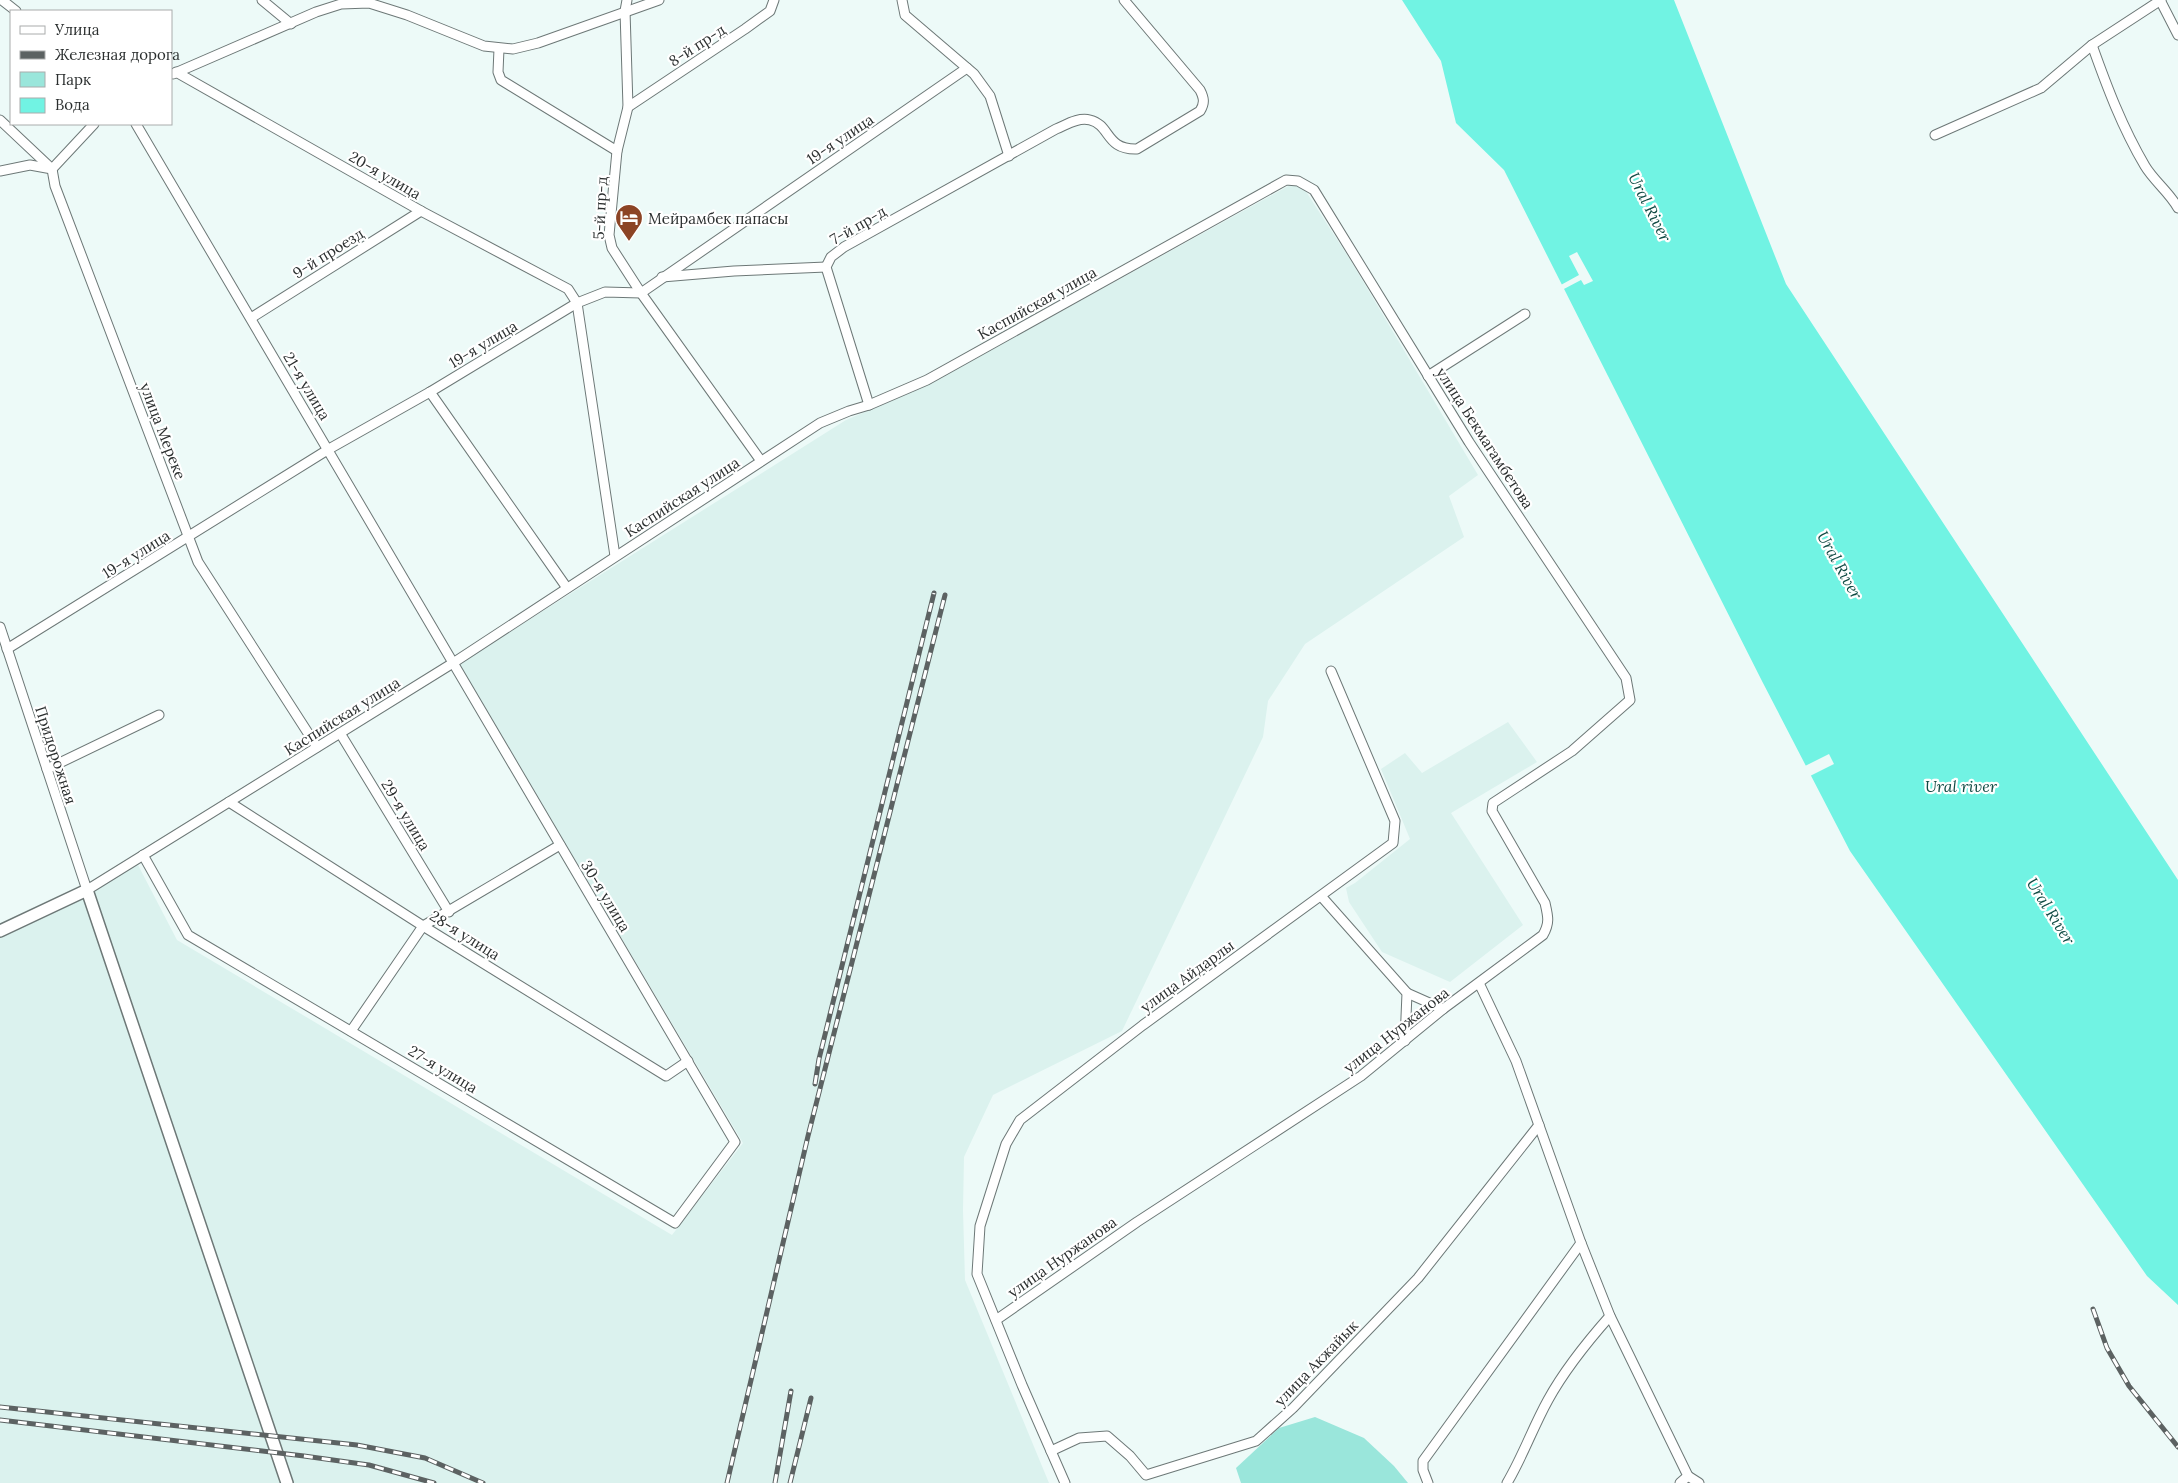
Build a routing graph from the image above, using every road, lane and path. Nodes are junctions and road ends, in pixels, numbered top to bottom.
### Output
1 (2, 0) edge
2 (262, 0) edge
3 (627, 0) edge
4 (658, 0) edge
5 (774, 0) edge
6 (902, 0) edge
7 (1124, 0) edge
8 (2160, 0) edge
9 (15, 10) edge
10 (626, 11) junction
11 (291, 24) junction
12 (2178, 35) edge
13 (2092, 45) junction
14 (499, 49) junction
15 (967, 68) junction
16 (174, 74) edge
17 (628, 106) junction
18 (0, 120) edge
19 (93, 125) edge
20 (137, 125) edge
21 (1935, 135) dead end
22 (617, 152) junction
23 (1009, 156) junction
24 (52, 169) junction
25 (0, 171) edge
26 (1314, 190) joint
27 (2178, 208) edge
28 (421, 211) junction
29 (826, 267) junction
30 (662, 277) junction
31 (641, 294) junction
32 (577, 303) junction
33 (1525, 314) dead end
34 (251, 318) junction
35 (1428, 376) junction
36 (430, 392) junction
37 (869, 405) junction
38 (329, 449) junction
39 (761, 461) junction
40 (189, 538) junction
41 (615, 556) junction
42 (566, 588) junction
43 (0, 627) edge
44 (7, 649) junction
45 (453, 663) junction
46 (1331, 671) dead end
47 (1630, 700) joint
48 (159, 715) dead end
49 (340, 733) junction
50 (318, 747) junction
51 (47, 769) junction
52 (229, 802) junction
53 (560, 845) junction
54 (143, 855) junction
55 (87, 890) junction
56 (1321, 896) junction
57 (449, 912) junction
58 (423, 926) junction
59 (0, 932) edge
60 (1479, 983) junction
61 (1407, 993) junction
62 (1443, 1009) junction
63 (351, 1032) junction
64 (1404, 1040) junction
65 (688, 1061) junction
66 (1539, 1125) junction
67 (735, 1142) joint
68 (1581, 1243) junction
69 (1610, 1316) junction
70 (996, 1320) junction
71 (1051, 1451) junction
72 (1688, 1476) junction
73 (286, 1483) edge
74 (1065, 1483) edge
75 (1428, 1483) edge
76 (1506, 1483) edge
77 (1680, 1483) edge
78 (1699, 1483) edge

1 - 9 street
2 - 11 street
3 - 10 street, 5-й пр-д
4 - 10 street
5 - 17 street, 8-й пр-д
6 - 15 street
7 - 23 street
8 - 12 street
8 - 13 street
10 - 14 street
10 - 17 street, 5-й пр-д
11 - 14 street
11 - 16 street
13 - 21 street
13 - 27 street
14 - 22 street
15 - 23 street
15 - 30 street, 19-я улица
16 - 28 street, 20-я улица
17 - 22 street, 5-й пр-д
18 - 24 street
19 - 24 street
20 - 34 street, 21-я улица
22 - 31 street, 5-й пр-д
23 - 29 street, 7-й пр-д
24 - 25 street
24 - 40 street, улица Мереке
26 - 35 street, улица Бекмагамбетова
26 - 37 street, Каспийская улица
28 - 32 street, 20-я улица
28 - 34 street, 9-й проезд
29 - 30 street
29 - 37 street, 7-й пр-д
30 - 31 street, 19-я улица
31 - 32 street, 19-я улица
31 - 39 street, 5-й пр-д
32 - 36 street, 19-я улица
32 - 41 street
33 - 35 street
34 - 38 street, 21-я улица
35 - 47 street, улица Бекмагамбетова
36 - 38 street, 19-я улица
36 - 42 street
37 - 39 street, Каспийская улица
38 - 40 street, 19-я улица
38 - 45 street, 21-я улица
39 - 41 street, Каспийская улица
40 - 44 street, 19-я улица
40 - 50 street, улица Мереке
41 - 42 street, Каспийская улица
42 - 45 street, Каспийская улица
43 - 44 street, Придорожная
44 - 51 street, Придорожная
45 - 49 street, Каспийская улица
45 - 53 street, 30-я улица
46 - 56 street, улица Айдарлы
47 - 60 street, улица Нуржанова
48 - 51 street
49 - 50 street, Каспийская улица
49 - 57 street, 29-я улица
50 - 52 street, Каспийская улица
51 - 55 street, Придорожная
52 - 54 street, Каспийская улица
52 - 58 street, 28-я улица
53 - 57 street
53 - 65 street, 30-я улица
54 - 55 street, Каспийская улица
54 - 63 street, 27-я улица
55 - 59 street
55 - 73 street
56 - 61 street
56 - 70 street, улица Айдарлы
57 - 58 street
58 - 63 street
58 - 65 street, 28-я улица
60 - 62 street, улица Нуржанова
60 - 66 street
61 - 62 street
61 - 64 street
62 - 64 street, улица Нуржанова
63 - 67 street, 27-я улица
64 - 70 street, улица Нуржанова
65 - 67 street, 30-я улица
66 - 68 street
66 - 71 street, улица Акжайык
68 - 69 street
68 - 75 street
69 - 72 street
69 - 76 street
70 - 71 street, улица Айдарлы
71 - 74 street, улица Айдарлы
72 - 77 street
72 - 78 street

